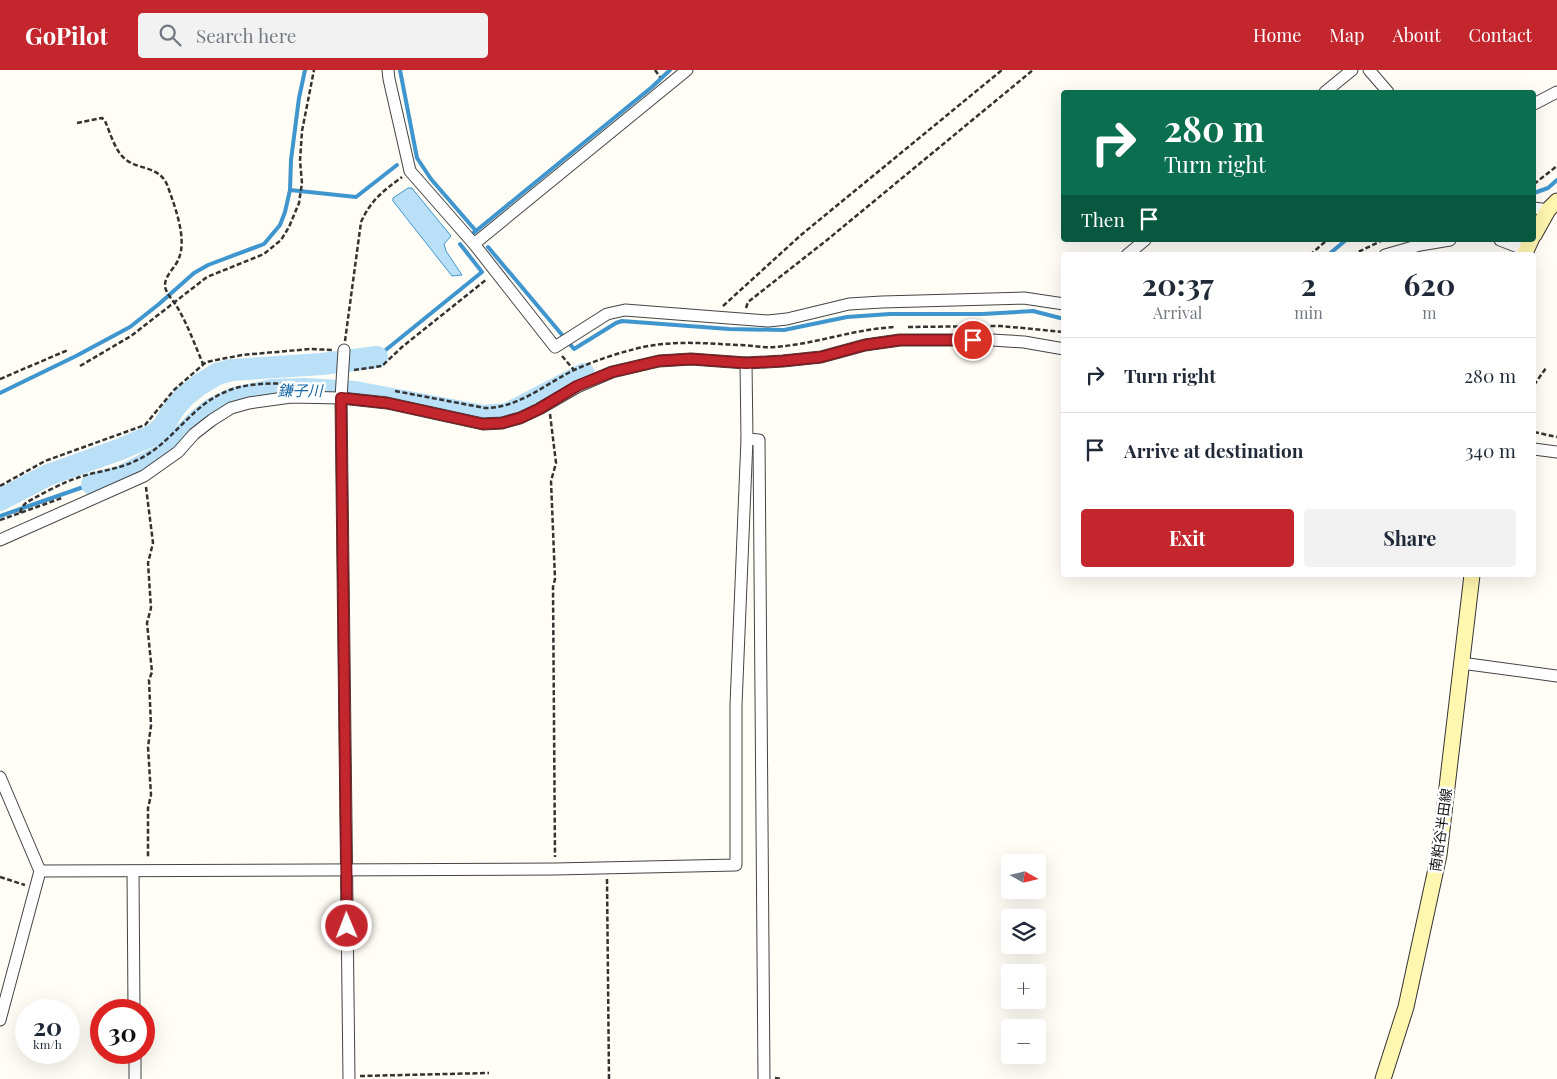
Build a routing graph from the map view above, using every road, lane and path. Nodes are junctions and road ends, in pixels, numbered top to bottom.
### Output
1 (314, 70) edge
2 (388, 70) edge
3 (687, 70) edge
4 (1002, 70) edge
5 (1033, 70) edge
6 (1352, 70) edge
7 (1369, 70) edge
8 (1327, 90) edge
9 (1386, 90) edge
10 (1557, 92) edge
11 (1536, 103) edge
12 (77, 123) dead end
13 (1557, 166) edge
14 (410, 171) junction
15 (1536, 182) edge
16 (1546, 206) edge
17 (1536, 231) edge
18 (1143, 242) edge
19 (1325, 242) edge
20 (1379, 242) edge
21 (1438, 242) edge
22 (1507, 242) edge
23 (474, 244) junction
24 (1527, 248) edge
25 (1131, 252) edge
26 (1313, 252) edge
27 (1358, 252) edge
28 (1396, 252) edge
29 (496, 272) junction
30 (174, 302) junction
31 (1061, 304) edge
32 (715, 317) junction
33 (744, 319) junction
34 (1061, 332) edge
35 (555, 347) junction
36 (1061, 348) edge
37 (68, 350) dead end
38 (344, 350) junction
39 (746, 363) junction
40 (203, 364) junction
41 (80, 366) dead end
42 (1546, 368) dead end
43 (574, 370) junction
44 (342, 372) junction
45 (0, 379) edge
46 (1536, 382) edge
47 (307, 385) dead end
48 (388, 390) dead end
49 (341, 398) junction
50 (547, 404) junction
51 (1536, 432) edge
52 (1557, 437) edge
53 (747, 439) junction
54 (1536, 449) edge
55 (1557, 452) edge
56 (144, 476) junction
57 (0, 486) edge
58 (64, 497) dead end
59 (20, 513) junction
60 (0, 520) edge
61 (0, 540) edge
62 (1472, 577) edge
63 (1461, 663) junction
64 (1557, 676) edge
65 (0, 777) edge
66 (607, 868) junction
67 (555, 869) junction
68 (346, 870) junction
69 (40, 871) junction
70 (132, 871) junction
71 (148, 871) junction
72 (0, 877) edge
73 (36, 888) junction
74 (134, 999) edge
75 (0, 1020) edge
76 (135, 1064) edge
77 (489, 1073) dead end
78 (349, 1077) edge
79 (135, 1079) edge
80 (609, 1079) edge
81 (764, 1079) edge
82 (1383, 1079) edge

1 - 30 path
2 - 14 street
3 - 23 street
4 - 32 path
5 - 33 path
6 - 8 street
7 - 9 street
10 - 11 street
12 - 30 path
13 - 15 path
14 - 23 street
14 - 38 path
16 - 17 main road
18 - 25 street
19 - 26 path
20 - 27 path
21 - 28 street
22 - 24 street
23 - 29 street
29 - 35 street
29 - 44 path
30 - 40 path
30 - 41 path
31 - 33 street
32 - 33 street
32 - 35 street
34 - 43 path
35 - 43 path
36 - 39 street
37 - 45 path
38 - 40 path
38 - 44 street
39 - 50 street
39 - 53 street
40 - 57 path
42 - 46 path
43 - 48 path
44 - 49 street
47 - 59 path
49 - 50 street
49 - 56 street
49 - 68 street
50 - 67 path
51 - 52 path
53 - 66 street
53 - 81 street
54 - 55 street
56 - 61 street
56 - 71 path
58 - 59 path
59 - 60 path
62 - 63 main road, 南粕谷半田線
63 - 64 street
63 - 82 main road, 南粕谷半田線
65 - 69 street
66 - 67 street
66 - 80 path
67 - 68 street
68 - 71 street
68 - 78 street
69 - 70 street
69 - 73 street
70 - 71 street
70 - 74 street
72 - 73 path
73 - 75 street
76 - 79 street
77 - 78 path

